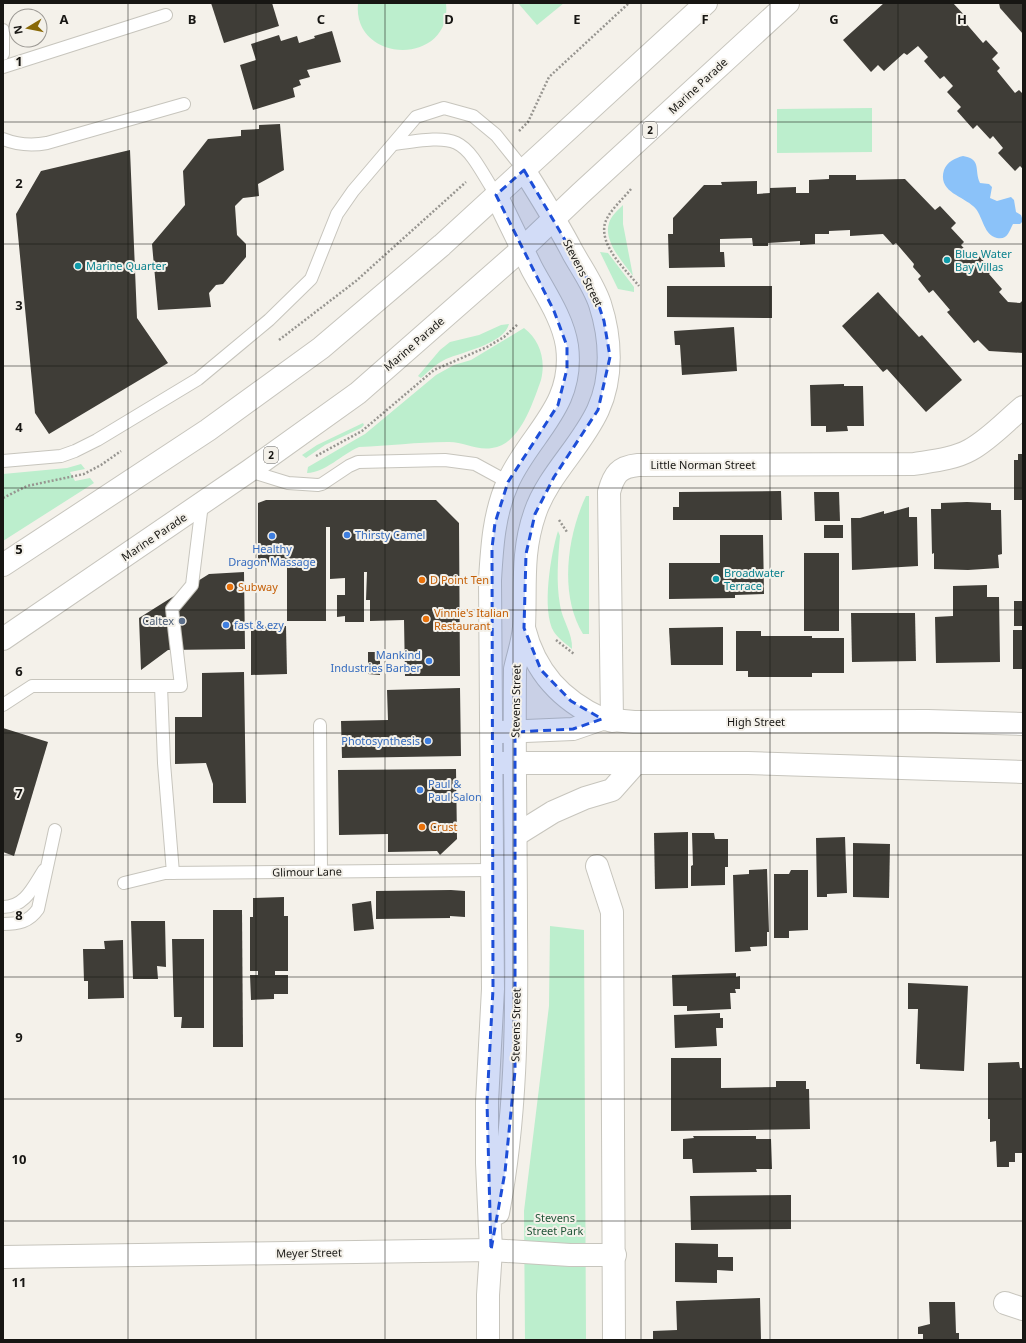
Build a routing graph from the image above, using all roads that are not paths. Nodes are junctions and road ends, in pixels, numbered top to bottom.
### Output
1 (706, 3) edge
2 (788, 3) edge
3 (166, 15) dead end
4 (3, 30) edge
5 (3, 54) edge
6 (3, 67) edge
7 (184, 104) dead end
8 (3, 138) edge
9 (394, 144) junction
10 (524, 170) junction
11 (496, 195) junction
12 (554, 218) junction
13 (522, 249) junction
14 (1023, 407) edge
15 (3, 461) edge
16 (249, 471) junction
17 (508, 482) junction
18 (202, 504) junction
19 (3, 565) edge
20 (524, 628) junction
21 (3, 639) edge
22 (161, 686) junction
23 (3, 705) edge
24 (607, 720) junction
25 (1023, 724) edge
26 (320, 725) dead end
27 (491, 732) junction
28 (515, 732) junction
29 (636, 762) junction
30 (516, 763) junction
31 (491, 764) junction
32 (1023, 772) edge
33 (55, 830) dead end
34 (516, 835) junction
35 (49, 863) junction
36 (597, 866) dead end
37 (492, 870) junction
38 (321, 872) junction
39 (173, 873) junction
40 (124, 883) dead end
41 (3, 907) edge
42 (3, 924) edge
43 (491, 1250) junction
44 (615, 1255) junction
45 (3, 1257) edge
46 (488, 1340) edge
47 (614, 1340) edge

1 - 10 main road
2 - 12 main road, Marine Parade / 2
3 - 6 lane
4 - 5 lane
7 - 8 lane
9 - 10 lane
9 - 11 lane
9 - 15 lane
10 - 11 main road
10 - 12 main road, Stevens Street
11 - 13 main road, Stevens Street
11 - 19 main road
12 - 13 main road, Marine Parade / 2
12 - 20 main road, Stevens Street
13 - 16 main road, Marine Parade / 2
13 - 17 main road, Stevens Street
14 - 24 main road, Little Norman Street
16 - 17 lane
16 - 18 main road, Marine Parade / 2
17 - 27 main road, Stevens Street
18 - 21 main road, Marine Parade / 2
18 - 22 lane
20 - 24 main road
20 - 28 main road, Stevens Street
22 - 23 lane
22 - 39 lane
24 - 25 main road, High Street
24 - 28 main road, High Street
26 - 38 lane
27 - 28 main road, High Street
27 - 31 main road, Stevens Street
28 - 30 main road, Stevens Street
29 - 30 main road
29 - 32 main road
29 - 34 main road
30 - 31 main road
30 - 34 main road, Stevens Street
31 - 37 main road, Stevens Street
33 - 35 lane
34 - 43 main road, Stevens Street
35 - 41 lane
35 - 42 lane
36 - 44 main road
37 - 38 lane, Glimour Lane
37 - 43 main road, Stevens Street
38 - 39 lane, Glimour Lane
39 - 40 lane, Glimour Lane
43 - 44 main road, Meyer Street
43 - 45 main road, Meyer Street
43 - 46 main road, Stevens Street
44 - 47 main road

